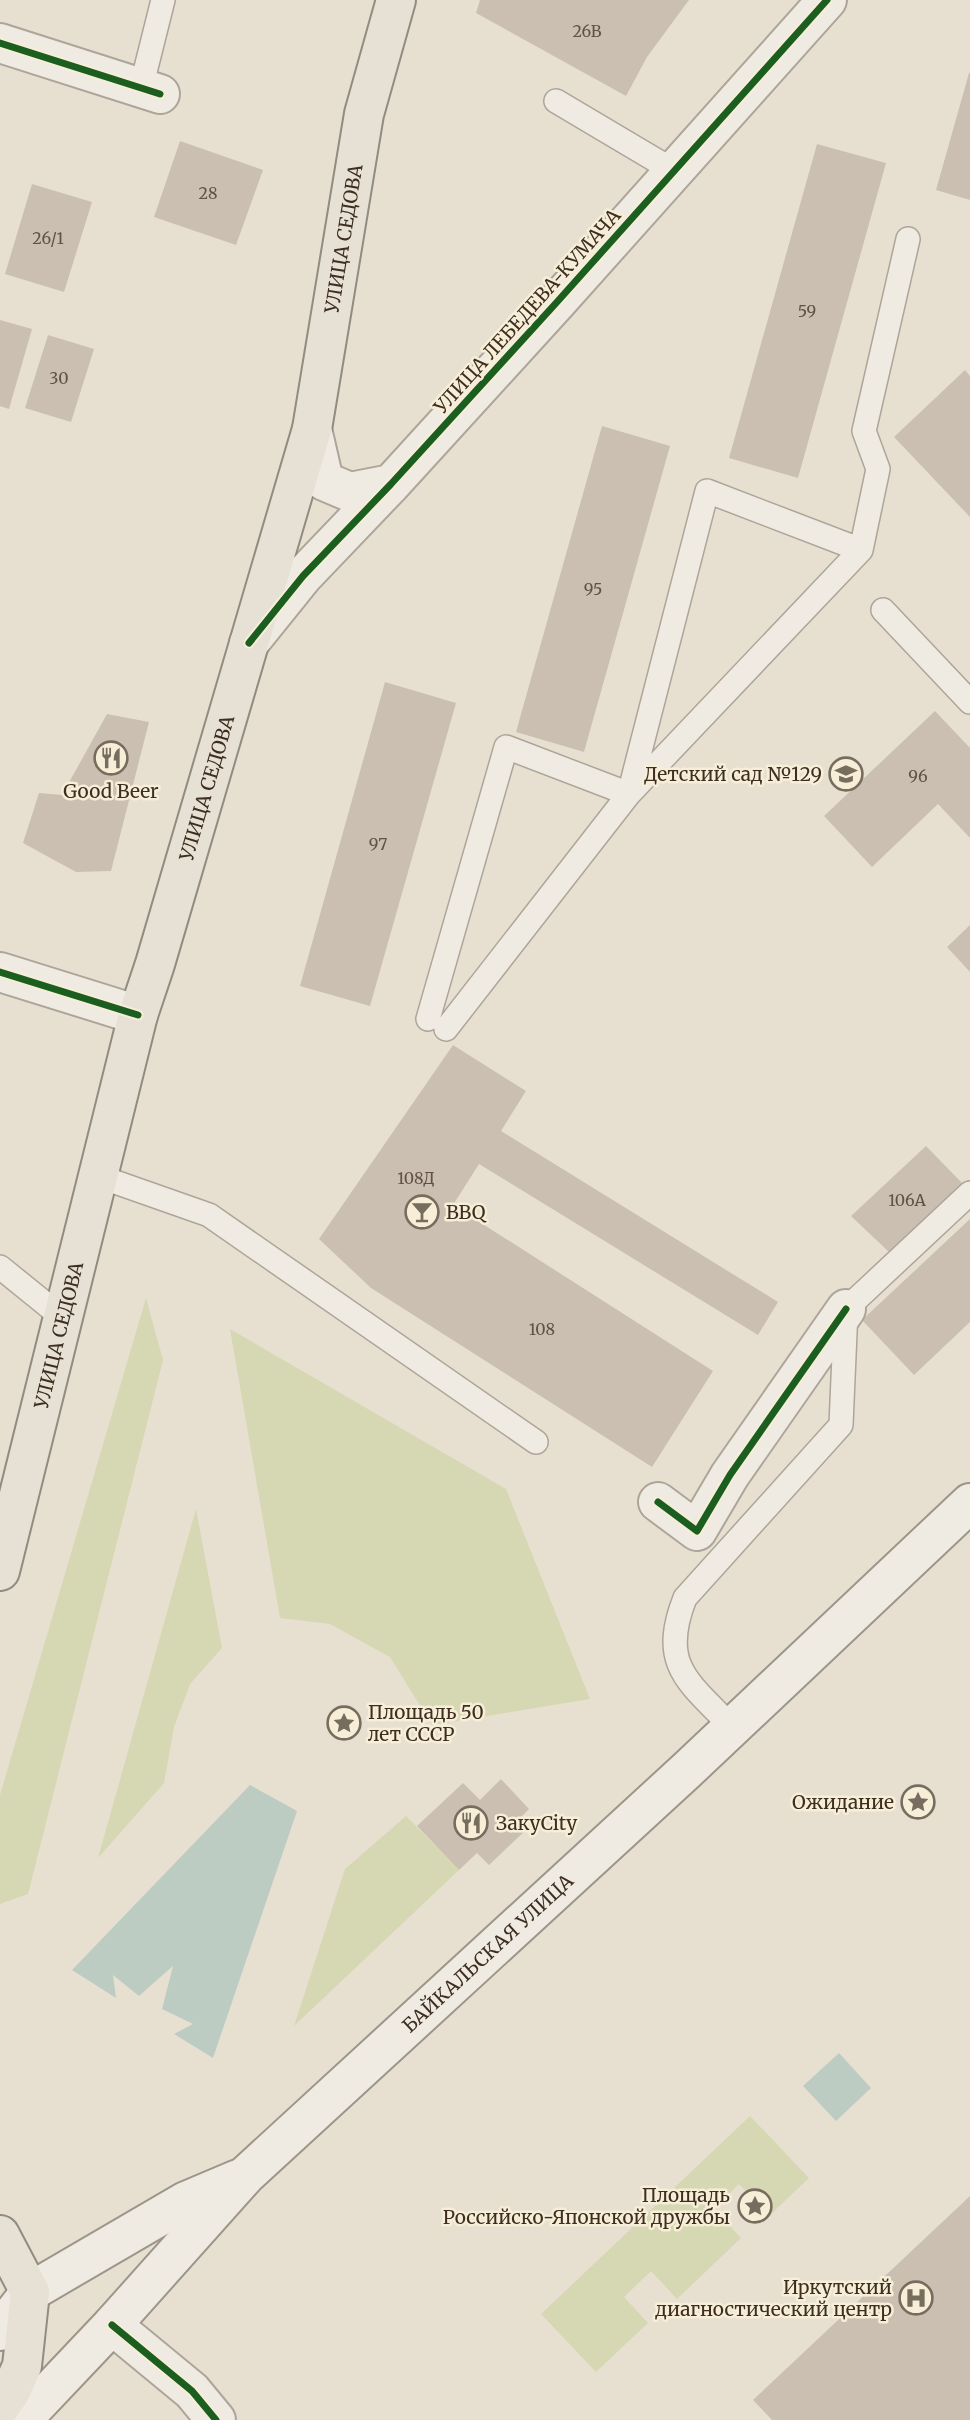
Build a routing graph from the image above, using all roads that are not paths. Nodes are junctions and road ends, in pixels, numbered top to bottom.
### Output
1 (163, 0) edge
2 (396, 0) edge
3 (827, 0) edge
4 (0, 43) edge
5 (151, 91) joint
6 (556, 101) dead end
7 (674, 171) junction
8 (908, 239) dead end
9 (312, 429) junction
10 (391, 484) junction
11 (861, 550) junction
12 (883, 610) dead end
13 (250, 643) junction
14 (970, 702) edge
15 (629, 794) junction
16 (0, 972) edge
17 (138, 1015) junction
18 (98, 1176) junction
19 (970, 1193) edge
20 (0, 1267) edge
21 (846, 1309) junction
22 (63, 1318) junction
23 (536, 1442) dead end
24 (658, 1502) dead end
25 (970, 1503) edge
26 (0, 1572) edge
27 (731, 1726) junction
28 (246, 2175) junction
29 (0, 2235) edge
30 (30, 2292) junction
31 (112, 2325) junction
32 (0, 2331) edge
33 (0, 2407) edge
34 (22, 2420) edge
35 (216, 2420) edge

1 - 5 lane
2 - 9 main road, УЛИЦА СЕДОВА
3 - 7 street, УЛИЦА ЛЕБЕДЕВА-КУМАЧА
4 - 5 street
6 - 7 lane
7 - 10 street, УЛИЦА ЛЕБЕДЕВА-КУМАЧА
8 - 11 lane
9 - 10 street
9 - 13 main road, УЛИЦА СЕДОВА
10 - 13 street, УЛИЦА ЛЕБЕДЕВА-КУМАЧА
11 - 15 lane
11 - 15 lane
12 - 14 lane
13 - 17 main road, УЛИЦА СЕДОВА
15 - 15 lane
16 - 17 street
17 - 18 main road, УЛИЦА СЕДОВА
18 - 22 main road, УЛИЦА СЕДОВА
18 - 23 lane
19 - 21 lane
20 - 22 lane
21 - 24 street
21 - 27 lane
22 - 26 main road, УЛИЦА СЕДОВА
25 - 27 street, БАЙКАЛЬСКАЯ УЛИЦА
27 - 28 street, БАЙКАЛЬСКАЯ УЛИЦА
28 - 30 street
28 - 31 street, БАЙКАЛЬСКАЯ УЛИЦА
29 - 30 main road
30 - 32 street
30 - 33 main road
31 - 34 street, БАЙКАЛЬСКАЯ УЛИЦА
31 - 35 street

